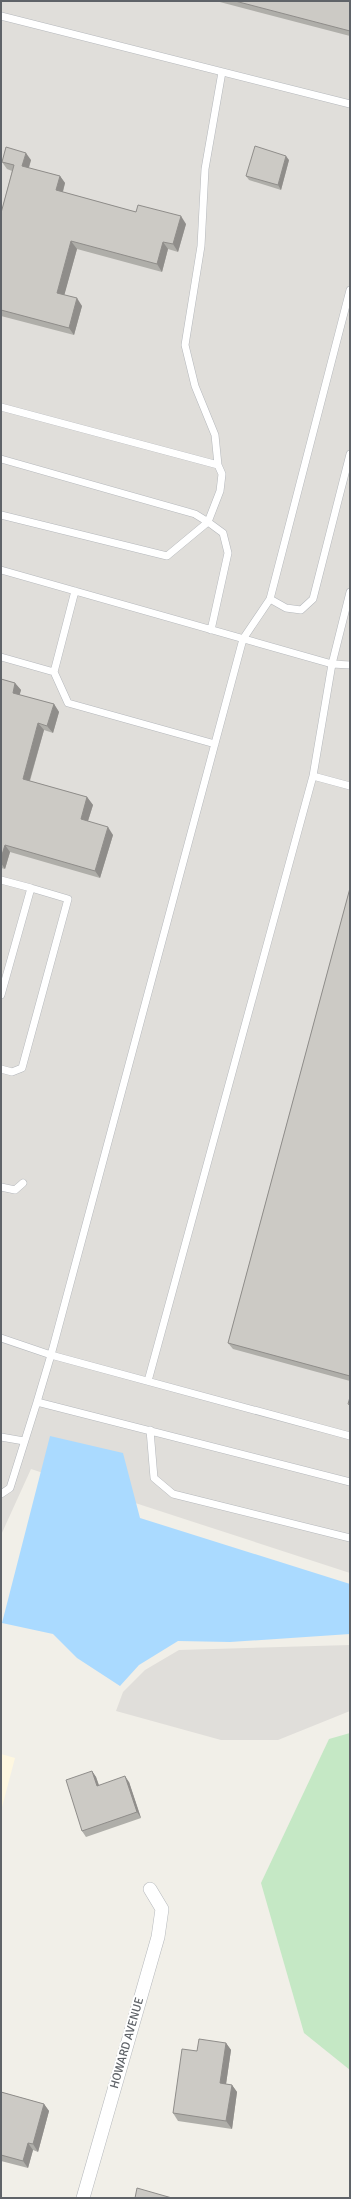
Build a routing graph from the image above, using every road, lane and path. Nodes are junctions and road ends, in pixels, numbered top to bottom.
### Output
1 (1, 16) edge
2 (222, 72) junction
3 (350, 104) edge
4 (350, 290) edge
5 (1, 407) edge
6 (350, 454) edge
7 (1, 459) edge
8 (218, 465) junction
9 (1, 515) edge
10 (208, 522) junction
11 (1, 570) edge
12 (76, 591) junction
13 (350, 592) edge
14 (270, 599) junction
15 (211, 630) junction
16 (243, 640) junction
17 (1, 657) edge
18 (332, 664) junction
19 (350, 665) edge
20 (54, 672) junction
21 (215, 744) junction
22 (312, 776) junction
23 (350, 786) edge
24 (1, 880) edge
25 (31, 888) junction
26 (1, 995) edge
27 (1, 1069) edge
28 (23, 1183) dead end
29 (1, 1187) edge
30 (1, 1338) edge
31 (51, 1355) junction
32 (148, 1381) junction
33 (37, 1402) junction
34 (150, 1430) junction
35 (350, 1436) edge
36 (1, 1437) edge
37 (24, 1441) junction
38 (350, 1482) edge
39 (1, 1494) edge
40 (350, 1538) edge
41 (150, 1889) dead end
42 (83, 2198) edge

1 - 2 lane
2 - 3 lane
2 - 8 lane
4 - 14 lane
5 - 8 lane
6 - 14 lane
7 - 10 lane
8 - 10 lane
9 - 10 lane
10 - 15 lane
11 - 12 lane
12 - 15 lane
12 - 20 lane
13 - 18 lane
14 - 16 lane
15 - 16 lane
16 - 18 lane
16 - 21 lane
17 - 20 lane
18 - 19 lane
18 - 22 lane
20 - 21 lane
21 - 31 lane
22 - 23 lane
22 - 32 lane
24 - 25 lane
25 - 26 lane
25 - 27 lane
28 - 29 lane
30 - 31 lane
31 - 32 lane
31 - 33 lane
32 - 35 lane
33 - 34 lane
33 - 37 lane
34 - 38 lane
34 - 40 lane
36 - 37 lane
37 - 39 lane
41 - 42 street, HOWARD AVENUE

